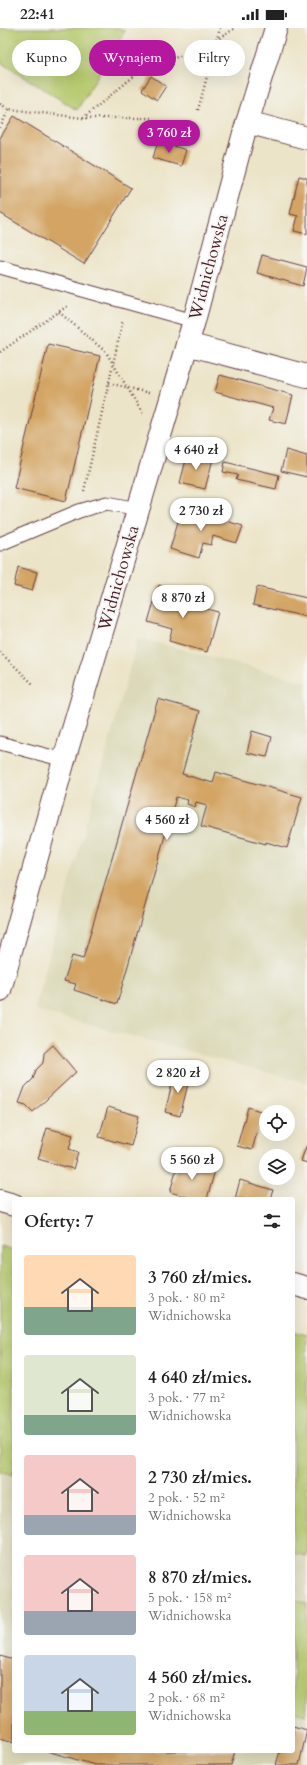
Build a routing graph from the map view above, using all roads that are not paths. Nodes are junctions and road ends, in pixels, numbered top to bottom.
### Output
1 (276, 28) edge
2 (247, 122) junction
3 (307, 138) edge
4 (0, 268) edge
5 (194, 321) junction
6 (187, 344) junction
7 (307, 376) edge
8 (139, 509) junction
9 (0, 544) edge
10 (0, 743) edge
11 (64, 760) junction
12 (0, 990) edge
13 (0, 1201) edge
14 (12, 1204) edge
15 (295, 1285) edge
16 (307, 1288) edge

1 - 2 street, Widnichowska
2 - 3 street
2 - 5 street, Widnichowska
4 - 5 lane
5 - 6 street, Widnichowska
6 - 7 street
6 - 8 street, Widnichowska
8 - 9 lane
8 - 11 street, Widnichowska
10 - 11 lane
11 - 12 street, Widnichowska
13 - 14 street
15 - 16 street

